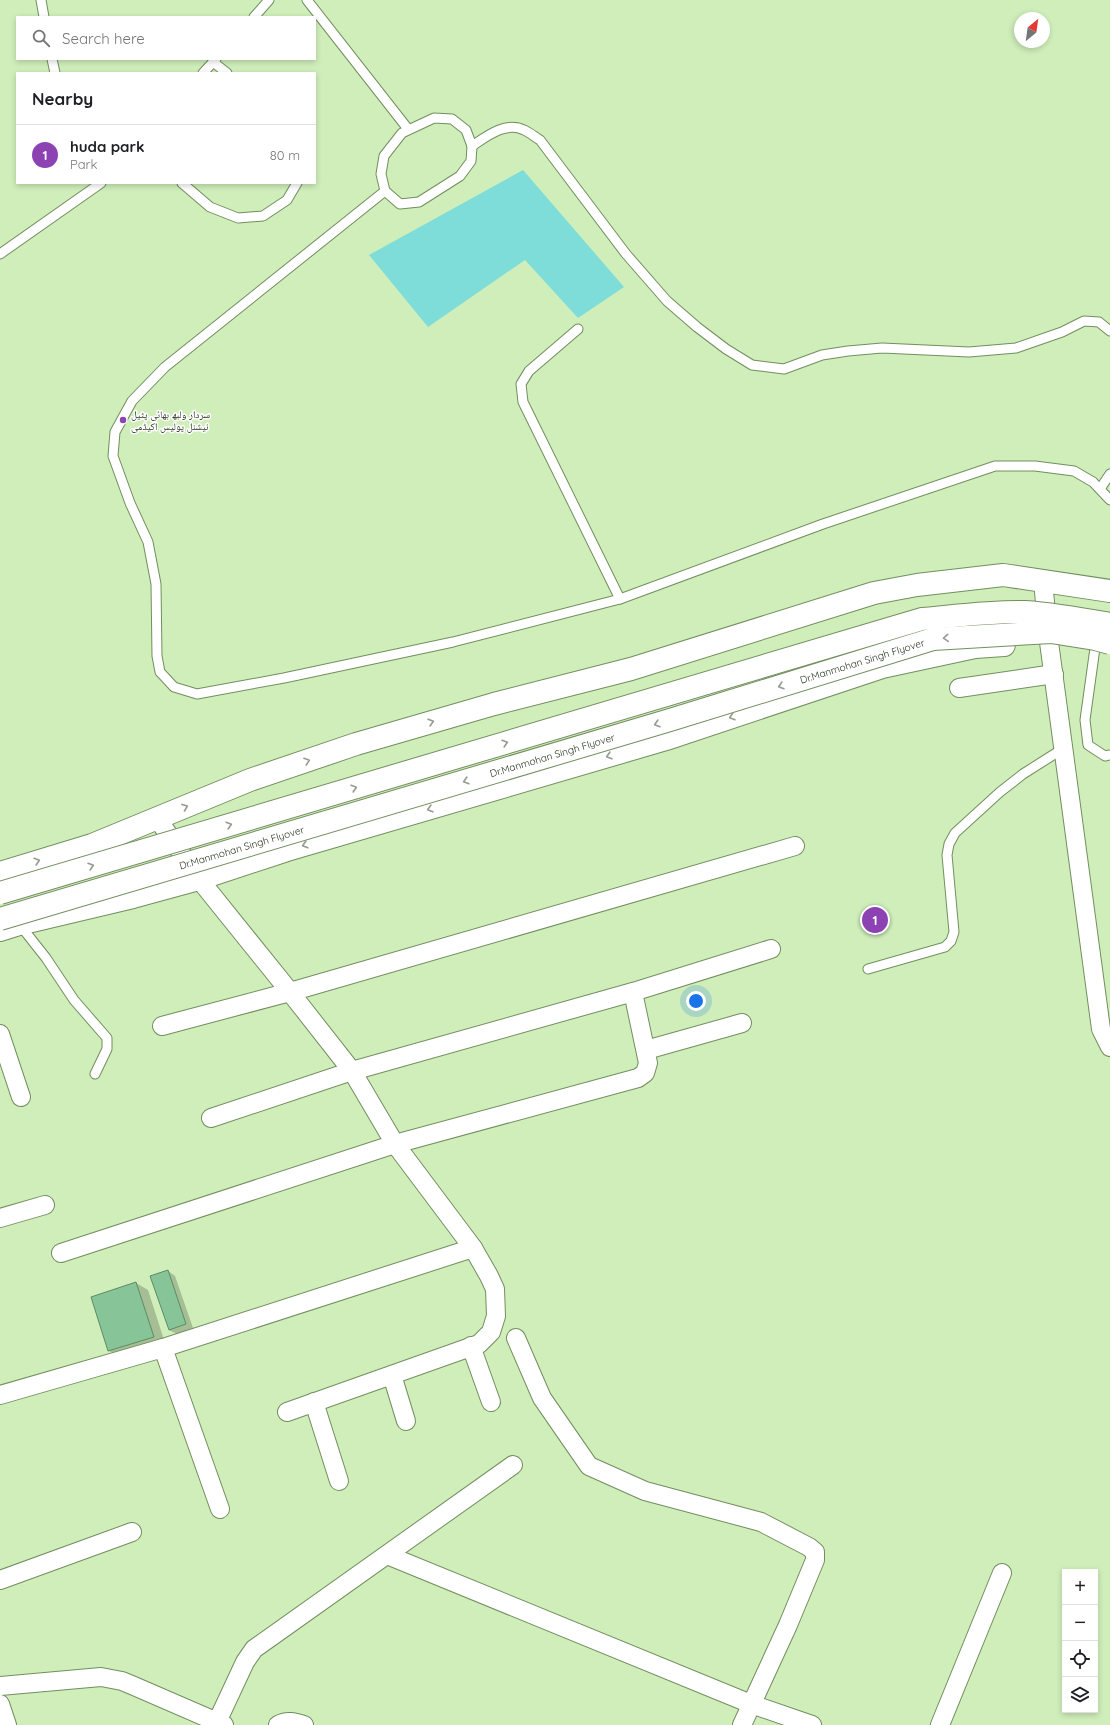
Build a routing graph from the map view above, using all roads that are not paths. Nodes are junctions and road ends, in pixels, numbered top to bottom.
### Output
1 (40, 0) edge
2 (269, 0) edge
3 (307, 0) edge
4 (44, 16) edge
5 (255, 16) edge
6 (52, 60) edge
7 (214, 61) edge
8 (55, 72) edge
9 (204, 72) edge
10 (226, 72) edge
11 (408, 129) junction
12 (472, 146) junction
13 (100, 184) edge
14 (183, 184) edge
15 (296, 184) edge
16 (384, 191) junction
17 (0, 254) edge
18 (578, 329) dead end
19 (1110, 330) edge
20 (1110, 474) edge
21 (1100, 489) junction
22 (1110, 500) edge
23 (1043, 582) junction
24 (1110, 591) edge
25 (620, 599) junction
26 (1110, 624) edge
27 (1049, 642) junction
28 (1105, 648) edge
29 (1054, 674) junction
30 (959, 688) dead end
31 (1064, 748) junction
32 (1110, 755) edge
33 (156, 818) junction
34 (795, 846) dead end
35 (0, 873) edge
36 (199, 879) junction
37 (0, 893) edge
38 (6, 924) edge
39 (771, 949) dead end
40 (868, 969) dead end
41 (290, 992) junction
42 (633, 992) junction
43 (742, 1023) dead end
44 (162, 1026) dead end
45 (0, 1034) edge
46 (1110, 1047) edge
47 (646, 1050) junction
48 (352, 1071) junction
49 (95, 1074) dead end
50 (21, 1097) dead end
51 (211, 1118) dead end
52 (396, 1144) junction
53 (45, 1205) dead end
54 (0, 1218) edge
55 (473, 1248) junction
56 (61, 1254) dead end
57 (516, 1338) dead end
58 (471, 1346) junction
59 (163, 1348) junction
60 (392, 1375) junction
61 (0, 1395) edge
62 (314, 1402) junction
63 (491, 1402) dead end
64 (287, 1412) dead end
65 (406, 1421) dead end
66 (513, 1464) dead end
67 (339, 1481) dead end
68 (220, 1509) dead end
69 (132, 1532) dead end
70 (387, 1554) junction
71 (1002, 1573) dead end
72 (0, 1580) edge
73 (0, 1686) edge
74 (0, 1704) edge
75 (751, 1704) junction
76 (221, 1723) edge
77 (7, 1725) edge
78 (278, 1725) edge
79 (304, 1725) edge
80 (742, 1725) edge
81 (812, 1725) edge
82 (940, 1725) edge

1 - 4 lane
2 - 5 lane
3 - 11 lane
6 - 8 lane
7 - 9 lane
7 - 10 lane
11 - 12 lane
11 - 16 lane
12 - 16 lane
12 - 19 lane
13 - 17 lane
14 - 15 lane
16 - 25 lane
18 - 25 lane
20 - 21 lane
21 - 22 lane
21 - 25 lane
23 - 24 main road
23 - 27 street
33 -> 23 main road
37 -> 26 main road, bridge
27 - 28 main road
27 - 29 street
27 -> 36 main road
28 - 32 lane
28 -> 38 main road, Dr.Manmohan Singh Flyover, bridge
29 - 30 street
29 - 31 street
31 - 40 lane
31 - 46 street
35 -> 33 main road
33 - 36 street
34 - 41 street
36 - 38 main road
36 - 41 street
38 - 49 lane
39 - 42 street
41 - 44 street
41 - 48 street
42 - 47 street
42 - 48 street
43 - 47 street
45 - 50 street
47 - 52 street
48 - 51 street
48 - 52 street
52 - 55 street
52 - 56 street
53 - 54 street
55 - 58 street
55 - 59 street
57 - 75 street
58 - 60 street
58 - 63 street
59 - 61 street
59 - 68 street
60 - 62 street
60 - 65 street
62 - 64 street
62 - 67 street
66 - 70 street
69 - 72 street
70 - 75 street
70 - 76 street
71 - 82 street
73 - 76 street
74 - 77 street
75 - 80 street
75 - 81 street
78 - 79 street

